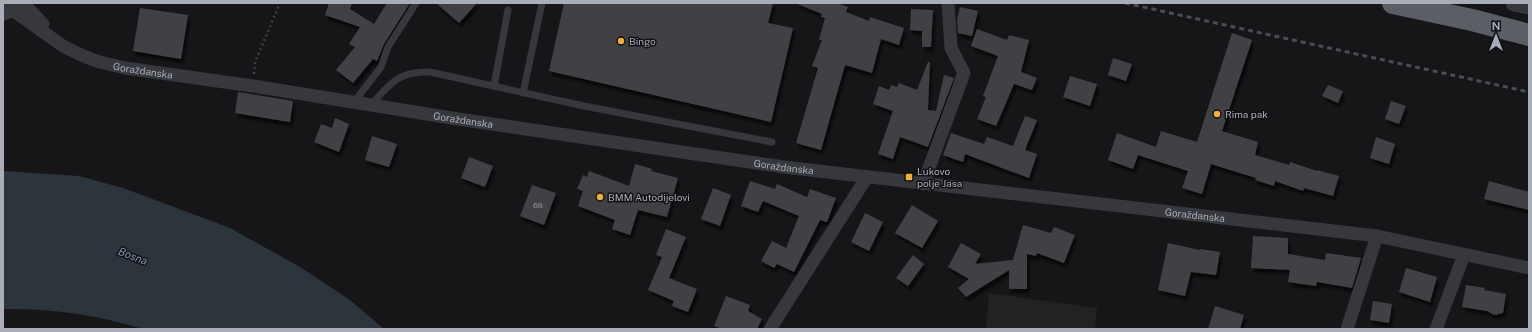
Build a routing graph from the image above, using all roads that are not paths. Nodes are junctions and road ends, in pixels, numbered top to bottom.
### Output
1 (416, 3) edge
2 (542, 3) edge
3 (948, 3) edge
4 (1393, 3) edge
5 (1514, 3) edge
6 (1529, 6) edge
7 (14, 7) edge
8 (508, 10) dead end
9 (1529, 35) edge
10 (494, 86) junction
11 (524, 93) junction
12 (354, 102) junction
13 (371, 105) junction
14 (772, 142) dead end
15 (867, 177) junction
16 (923, 184) junction
17 (1377, 236) junction
18 (1464, 255) junction
19 (1529, 268) edge
20 (770, 329) edge
21 (1347, 329) edge
22 (1436, 329) edge

1 - 12 lane
2 - 11 lane
3 - 16 street
4 - 9 highway
5 - 6 street
7 - 12 street, Goraždanska
8 - 10 lane
10 - 11 lane
10 - 13 lane
11 - 14 lane
12 - 13 street, Goraždanska
13 - 15 street, Goraždanska
15 - 16 street, Goraždanska
15 - 20 street
16 - 17 street, Goraždanska
17 - 18 street, Goraždanska
17 - 21 street
18 - 19 street, Goraždanska
18 - 22 street

